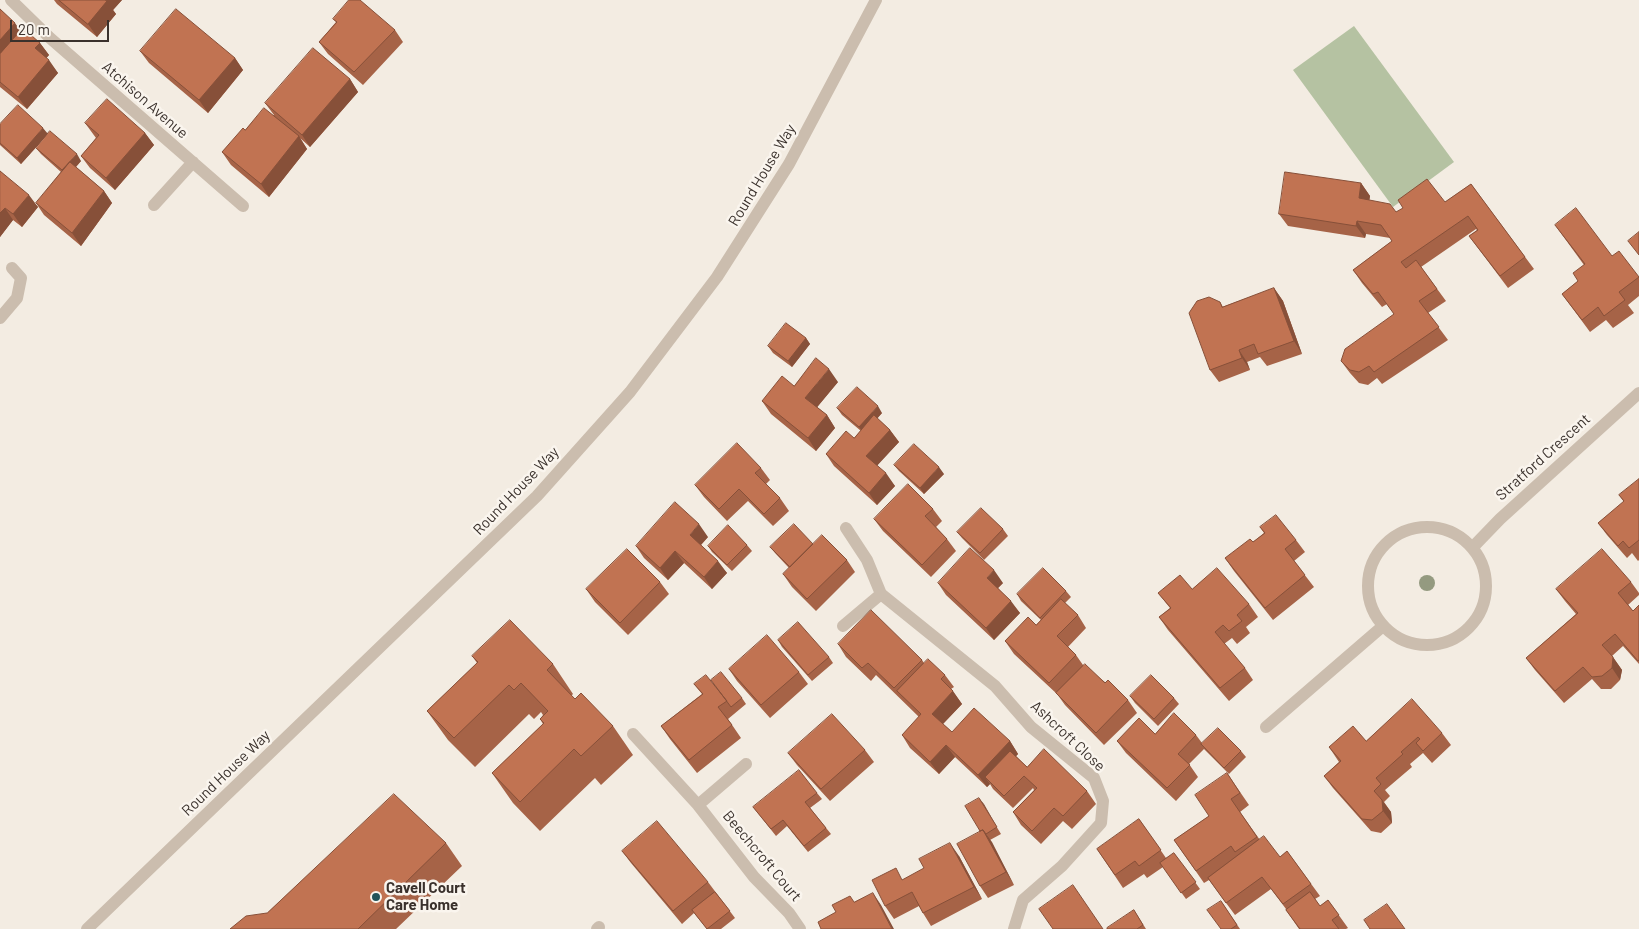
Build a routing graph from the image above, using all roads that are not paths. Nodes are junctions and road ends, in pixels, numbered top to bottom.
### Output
1 (11, 0) edge
2 (876, 0) edge
3 (192, 162) junction
4 (154, 205) dead end
5 (243, 206) dead end
6 (12, 268) dead end
7 (0, 318) edge
8 (1639, 393) edge
9 (846, 528) dead end
10 (1473, 547) junction
11 (881, 594) junction
12 (843, 626) dead end
13 (1383, 626) junction
14 (1266, 727) dead end
15 (633, 734) dead end
16 (746, 764) dead end
17 (698, 805) junction
18 (87, 929) edge
19 (800, 929) edge
20 (1014, 929) edge

1 - 3 street, Atchison Avenue
2 - 18 street, Round House Way
3 - 4 street
3 - 5 street, Atchison Avenue
6 - 7 street
8 - 10 street, Stratford Crescent
9 - 11 street, Ashcroft Close
10 - 13 street
10 - 13 street
11 - 12 street
11 - 20 street, Ashcroft Close
13 - 14 street
15 - 17 street, Beechcroft Court
16 - 17 street
17 - 19 street, Beechcroft Court

